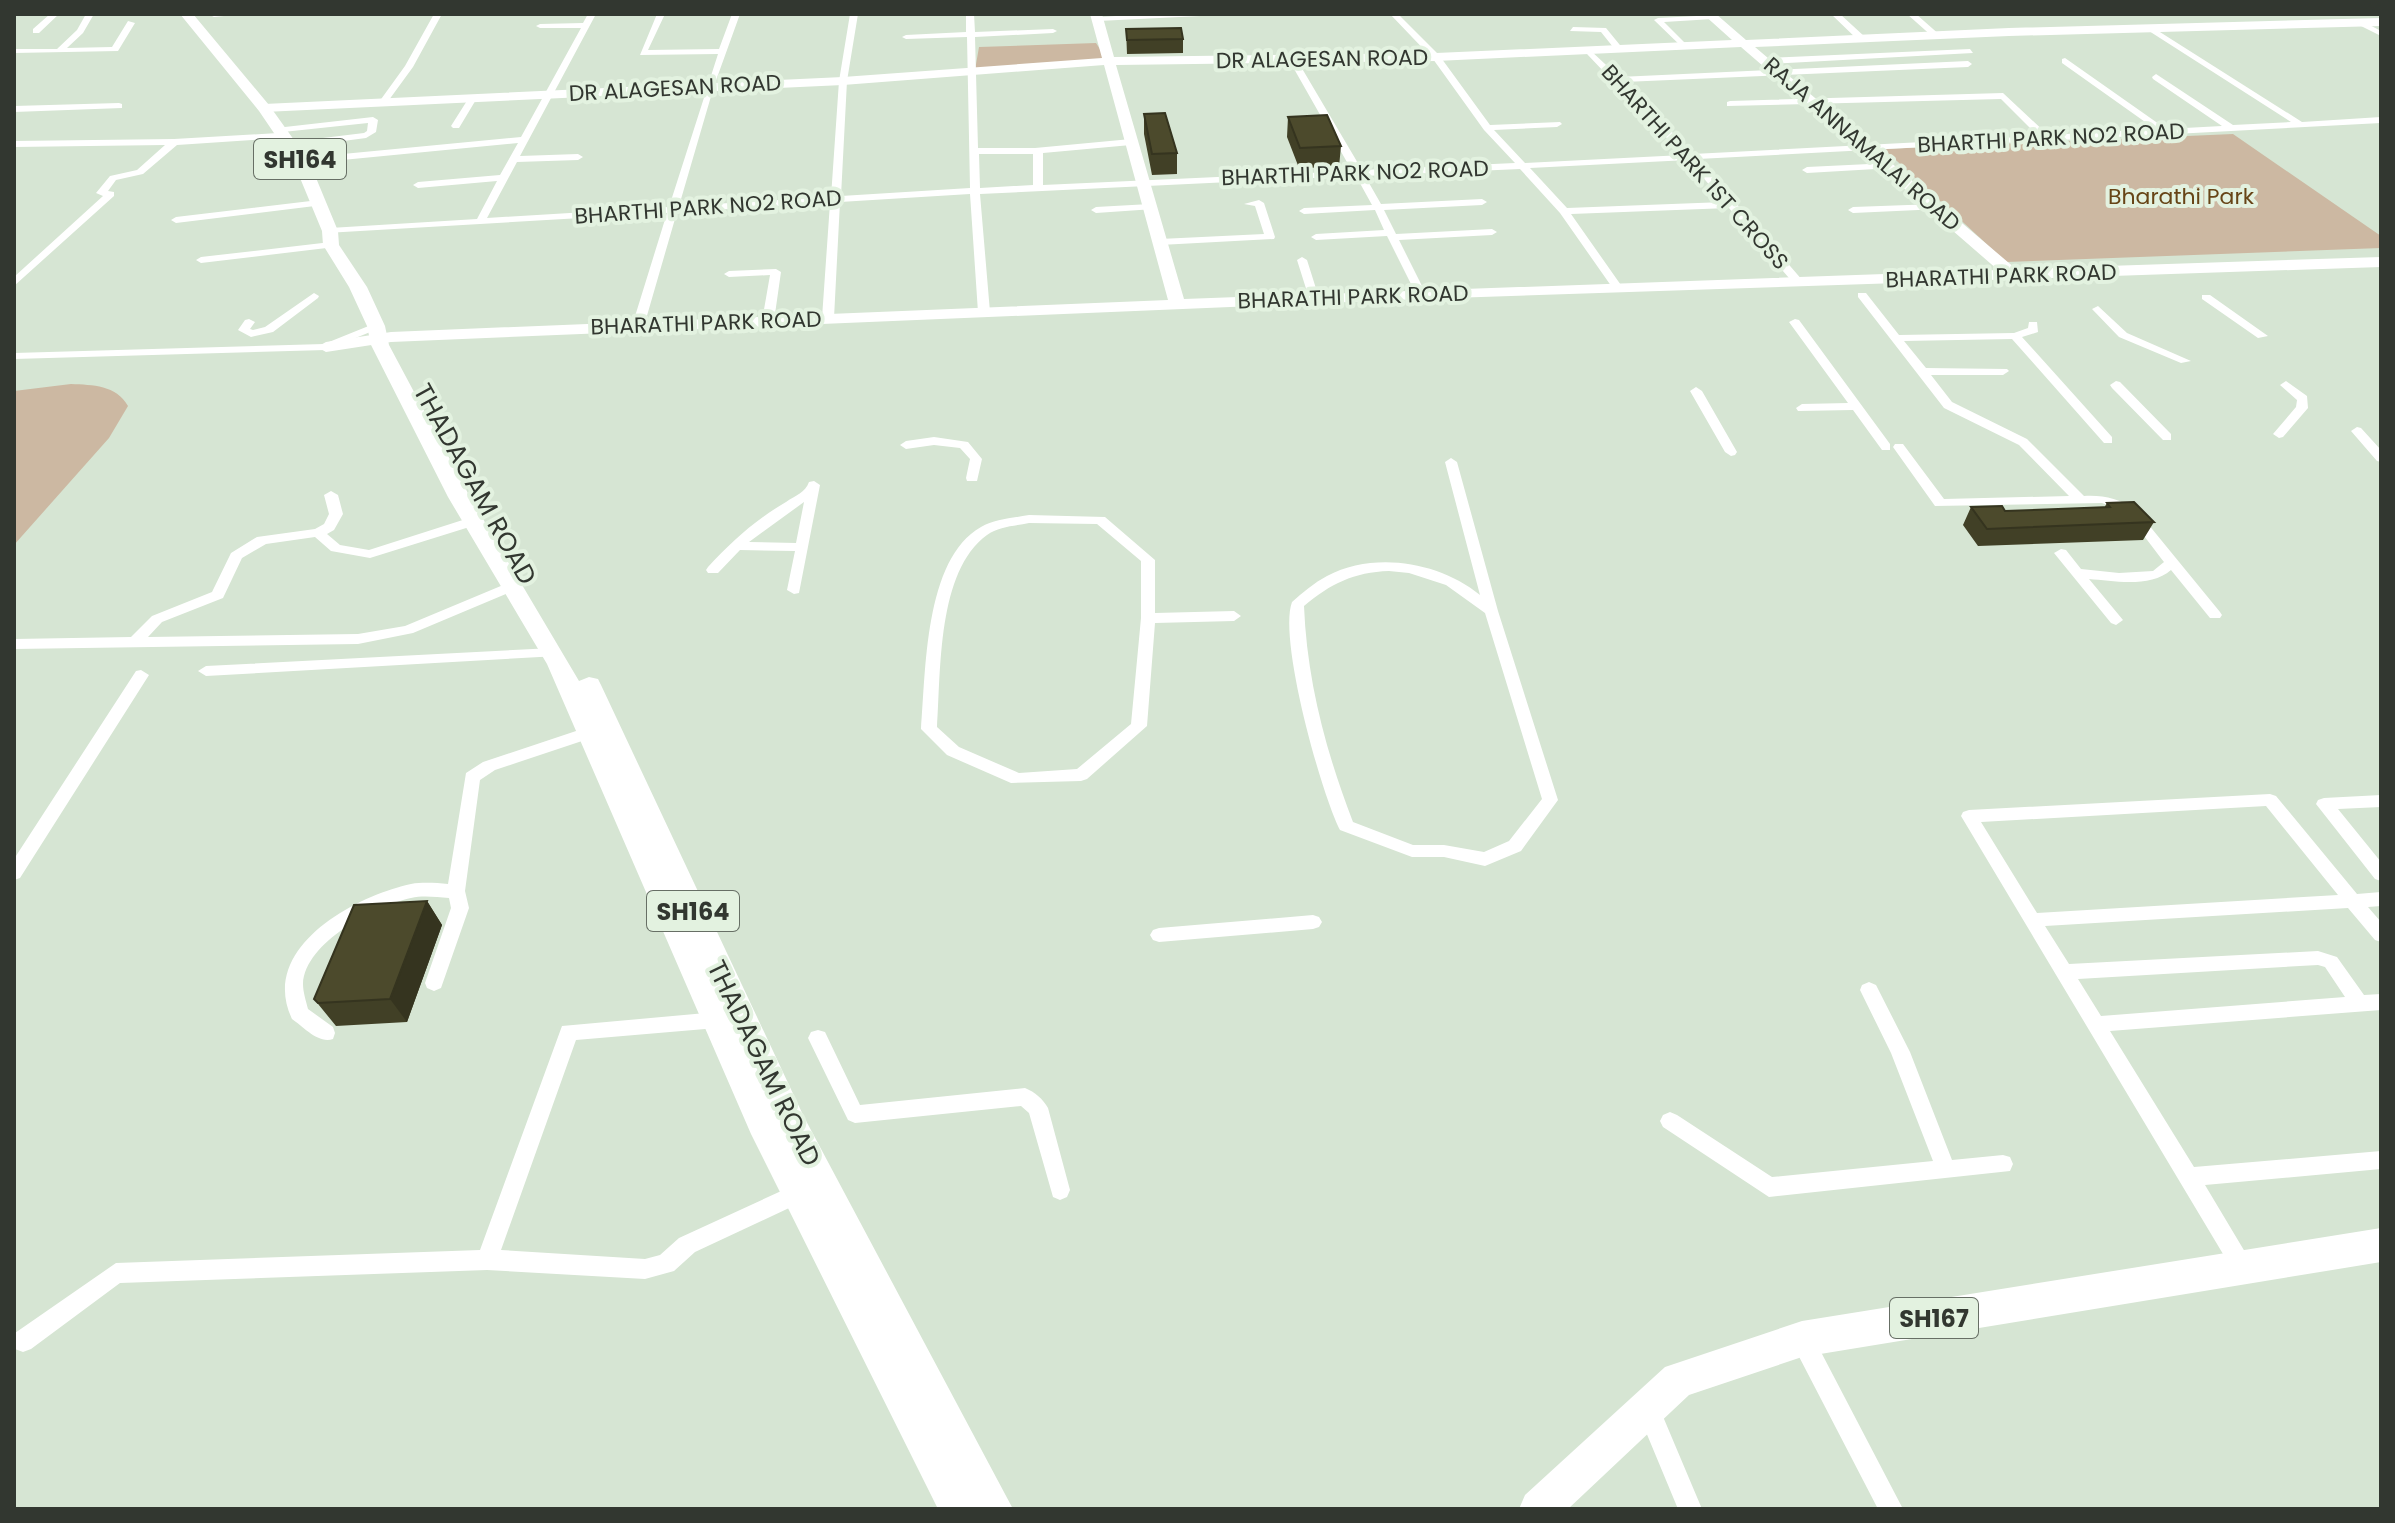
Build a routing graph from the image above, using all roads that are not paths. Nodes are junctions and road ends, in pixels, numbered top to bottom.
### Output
1 (55, 14) edge
2 (90, 14) edge
3 (186, 14) edge
4 (240, 14) edge
5 (438, 14) edge
6 (592, 14) edge
7 (661, 14) edge
8 (736, 14) edge
9 (854, 14) edge
10 (970, 14) edge
11 (1200, 14) edge
12 (1394, 14) edge
13 (1835, 14) edge
14 (1911, 14) edge
15 (214, 15) edge
16 (1711, 15) edge
17 (1097, 17) edge
18 (2360, 22) junction
19 (2381, 22) edge
20 (131, 23) dead end
21 (586, 25) junction
22 (540, 26) dead end
23 (1573, 29) dead end
24 (2152, 29) junction
25 (36, 31) dead end
26 (1053, 31) dead end
27 (2381, 34) edge
28 (970, 35) junction
29 (1937, 36) junction
30 (906, 37) dead end
31 (1862, 39) junction
32 (1748, 45) junction
33 (1684, 47) junction
34 (1620, 50) junction
35 (14, 51) edge
36 (59, 51) junction
37 (723, 51) junction
38 (1970, 51) dead end
39 (1590, 52) junction
40 (1915, 53) junction
41 (1436, 57) junction
42 (1293, 60) junction
43 (1111, 61) junction
44 (2065, 61) dead end
45 (1968, 64) dead end
46 (1773, 66) junction
47 (1931, 66) junction
48 (970, 73) junction
49 (2156, 77) dead end
50 (1616, 80) junction
51 (843, 81) junction
52 (710, 86) junction
53 (546, 94) junction
54 (473, 98) junction
55 (1811, 101) junction
56 (383, 102) junction
57 (1730, 104) dead end
58 (119, 106) dead end
59 (264, 108) junction
60 (14, 109) edge
61 (2381, 120) edge
62 (1557, 124) dead end
63 (2300, 124) junction
64 (456, 126) dead end
65 (1487, 128) junction
66 (2233, 129) junction
67 (2166, 133) junction
68 (284, 137) junction
69 (2046, 138) junction
70 (523, 140) junction
71 (174, 142) junction
72 (1131, 142) junction
73 (14, 144) edge
74 (1866, 147) junction
75 (973, 151) junction
76 (1038, 151) junction
77 (1690, 156) junction
78 (578, 157) dead end
79 (513, 159) junction
80 (301, 161) junction
81 (1522, 166) junction
82 (1890, 166) junction
83 (1807, 170) dead end
84 (1358, 173) junction
85 (503, 178) junction
86 (1143, 182) junction
87 (418, 185) dead end
88 (1038, 188) junction
89 (975, 191) junction
90 (838, 199) junction
91 (1482, 202) dead end
92 (319, 203) junction
93 (1249, 204) dead end
94 (1733, 205) junction
95 (1150, 207) junction
96 (1378, 207) junction
97 (1936, 207) junction
98 (674, 209) junction
99 (1096, 210) dead end
100 (1853, 210) dead end
101 (1564, 211) junction
102 (1302, 212) dead end
103 (176, 220) dead end
104 (480, 222) junction
105 (1492, 232) dead end
106 (1392, 235) junction
107 (1316, 237) dead end
108 (331, 238) junction
109 (1160, 242) junction
110 (201, 260) dead end
111 (1302, 260) dead end
112 (2381, 262) edge
113 (729, 274) dead end
114 (2013, 275) junction
115 (14, 283) edge
116 (1799, 283) junction
117 (1618, 288) junction
118 (1421, 294) junction
119 (1862, 295) dead end
120 (314, 296) dead end
121 (2206, 297) dead end
122 (1314, 298) junction
123 (1177, 304) junction
124 (2098, 309) dead end
125 (984, 312) junction
126 (828, 318) junction
127 (768, 321) junction
128 (1795, 322) dead end
129 (2033, 324) dead end
130 (638, 326) junction
131 (382, 334) junction
132 (2015, 336) junction
133 (2262, 336) dead end
134 (1896, 338) junction
135 (326, 347) joint
136 (239, 348) junction
137 (14, 356) edge
138 (2185, 361) dead end
139 (2003, 371) dead end
140 (1922, 372) junction
141 (2116, 385) dead end
142 (2286, 385) dead end
143 (1696, 391) dead end
144 (1856, 406) junction
145 (1802, 408) dead end
146 (2357, 431) dead end
147 (2279, 434) dead end
148 (2167, 437) dead end
149 (2108, 440) dead end
150 (906, 445) dead end
151 (1731, 452) dead end
152 (2381, 458) edge
153 (1451, 462) dead end
154 (972, 478) dead end
155 (331, 495) dead end
156 (2080, 499) junction
157 (474, 521) junction
158 (318, 533) junction
159 (734, 546) junction
160 (802, 547) junction
161 (2061, 553) dead end
162 (2172, 562) junction
163 (713, 570) dead end
164 (2077, 573) junction
165 (513, 586) junction
166 (794, 590) dead end
167 (1491, 611) junction
168 (2215, 615) dead end
169 (1234, 616) dead end
170 (1148, 618) junction
171 (2116, 620) dead end
172 (137, 640) junction
173 (14, 644) edge
174 (553, 653) junction
175 (206, 671) dead end
176 (141, 675) dead end
177 (591, 732) junction
178 (2381, 801) edge
179 (14, 873) edge
180 (2381, 874) edge
181 (456, 891) junction
182 (2381, 899) edge
183 (2353, 900) junction
184 (2033, 920) junction
185 (1313, 922) dead end
186 (1159, 935) dead end
187 (2381, 935) edge
188 (2063, 972) junction
189 (434, 983) dead end
190 (1869, 990) dead end
191 (2381, 1002) edge
192 (2360, 1004) junction
193 (717, 1020) junction
194 (2098, 1024) junction
195 (326, 1033) dead end
196 (818, 1038) dead end
197 (1670, 1121) dead end
198 (2381, 1160) edge
199 (2003, 1164) dead end
200 (1946, 1169) junction
201 (2189, 1177) junction
202 (1060, 1190) dead end
203 (797, 1194) junction
204 (2381, 1245) edge
205 (487, 1260) junction
206 (2243, 1267) junction
207 (1802, 1339) junction
208 (23, 1341) dead end
209 (1648, 1408) junction
210 (959, 1509) edge
211 (993, 1509) edge
212 (1539, 1509) edge
213 (1690, 1509) edge
214 (1891, 1509) edge

1 - 25 street
2 - 36 street
3 - 59 main road, THADAGAM ROAD / SH164
4 - 15 street
5 - 56 street
6 - 21 street
7 - 37 street
8 - 37 street
9 - 51 street
10 - 28 street
11 - 17 street
12 - 41 street
13 - 31 street
14 - 29 street
16 - 32 street, RAJA ANNAMALAI ROAD
16 - 33 street
17 - 43 street
18 - 19 street, DR ALAGESAN ROAD
18 - 24 street, DR ALAGESAN ROAD
18 - 27 street
20 - 36 street
21 - 22 street
21 - 53 street
23 - 34 street
24 - 29 street, DR ALAGESAN ROAD
24 - 63 street
26 - 28 street
28 - 30 street
28 - 48 street
29 - 31 street, DR ALAGESAN ROAD
31 - 32 street, DR ALAGESAN ROAD
32 - 33 street, DR ALAGESAN ROAD
32 - 46 street, RAJA ANNAMALAI ROAD
33 - 34 street, DR ALAGESAN ROAD
34 - 39 street, DR ALAGESAN ROAD
35 - 36 street
37 - 52 street
38 - 40 street
39 - 41 street, DR ALAGESAN ROAD
39 - 50 street, BHARTHI PARK 1ST CROSS
40 - 46 street
40 - 47 street
41 - 42 street, DR ALAGESAN ROAD
41 - 65 street
42 - 43 street, DR ALAGESAN ROAD
42 - 84 street
43 - 48 street, DR ALAGESAN ROAD
43 - 72 street
44 - 67 street
45 - 47 street
46 - 47 street
46 - 50 street
46 - 55 street, RAJA ANNAMALAI ROAD
48 - 51 street, DR ALAGESAN ROAD
48 - 75 street
49 - 66 street
50 - 77 street, BHARTHI PARK 1ST CROSS
51 - 52 street, DR ALAGESAN ROAD
51 - 90 street
52 - 53 street, DR ALAGESAN ROAD
52 - 98 street
53 - 54 street, DR ALAGESAN ROAD
53 - 70 street
54 - 56 street, DR ALAGESAN ROAD
54 - 64 street
55 - 57 street
55 - 69 street
55 - 74 street, RAJA ANNAMALAI ROAD
56 - 59 street, DR ALAGESAN ROAD
58 - 60 street
59 - 68 main road, THADAGAM ROAD / SH164
61 - 63 street, BHARTHI PARK NO2 ROAD
62 - 65 street
63 - 66 street, BHARTHI PARK NO2 ROAD
65 - 81 street
66 - 67 street, BHARTHI PARK NO2 ROAD
67 - 69 street, BHARTHI PARK NO2 ROAD
68 - 68 street
68 - 71 street
68 - 80 main road, THADAGAM ROAD / SH164
69 - 74 street, BHARTHI PARK NO2 ROAD
70 - 79 street
70 - 80 street
71 - 73 street
71 - 115 street
72 - 76 street
72 - 86 street
74 - 77 street, BHARTHI PARK NO2 ROAD
74 - 82 street, RAJA ANNAMALAI ROAD
75 - 76 street
75 - 89 street
76 - 88 street
77 - 81 street, BHARTHI PARK NO2 ROAD
77 - 94 street, BHARTHI PARK 1ST CROSS
78 - 79 street
79 - 85 street
80 - 92 main road, THADAGAM ROAD / SH164
81 - 84 street, BHARTHI PARK NO2 ROAD
81 - 101 street
82 - 83 street
82 - 97 street, RAJA ANNAMALAI ROAD
84 - 86 street, BHARTHI PARK NO2 ROAD
84 - 96 street
85 - 87 street
85 - 104 street
86 - 88 street, BHARTHI PARK NO2 ROAD
86 - 95 street
88 - 89 street, BHARTHI PARK NO2 ROAD
89 - 90 street, BHARTHI PARK NO2 ROAD
89 - 125 street
90 - 98 street, BHARTHI PARK NO2 ROAD
90 - 126 street
91 - 96 street
92 - 103 street
92 - 108 main road, THADAGAM ROAD / SH164
93 - 109 street
94 - 101 street
94 - 116 street, BHARTHI PARK 1ST CROSS
95 - 99 street
95 - 109 street
96 - 102 street
96 - 106 street
97 - 100 street
97 - 114 street, RAJA ANNAMALAI ROAD
98 - 104 street, BHARTHI PARK NO2 ROAD
98 - 130 street
101 - 117 street
104 - 108 street, BHARTHI PARK NO2 ROAD
105 - 106 street
106 - 107 street
106 - 118 street
108 - 110 street, BHARTHI PARK NO2 ROAD
108 - 131 main road, THADAGAM ROAD / SH164
109 - 123 street
111 - 122 street
112 - 114 street, BHARATHI PARK ROAD
113 - 127 street
114 - 116 street, BHARATHI PARK ROAD
116 - 117 street, BHARATHI PARK ROAD
117 - 118 street, BHARATHI PARK ROAD
118 - 122 street, BHARATHI PARK ROAD
119 - 134 street
120 - 136 street
121 - 133 street
122 - 123 street, BHARATHI PARK ROAD
123 - 125 street, BHARATHI PARK ROAD
124 - 138 street
125 - 126 street, BHARATHI PARK ROAD
126 - 127 street, BHARATHI PARK ROAD
127 - 130 street, BHARATHI PARK ROAD
128 - 144 street
129 - 132 street
130 - 131 street, BHARATHI PARK ROAD
131 - 135 street, BHARATHI PARK ROAD
131 - 157 main road, THADAGAM ROAD / SH164
131 - 211 main road, THADAGAM ROAD / SH164
132 - 134 street
132 - 149 street
134 - 140 street
135 - 136 street
136 - 137 street
139 - 140 street
140 - 156 street
141 - 148 street
142 - 147 street
143 - 151 street
144 - 145 street
144 - 156 street
146 - 152 street
150 - 154 street
153 - 167 street
155 - 158 street
156 - 162 street
157 - 158 street
157 - 165 main road, THADAGAM ROAD / SH164
158 - 172 street
159 - 160 street
159 - 160 street
159 - 163 street
160 - 166 street
161 - 164 street
162 - 164 street
162 - 168 street
164 - 171 street
165 - 172 street
165 - 174 main road, THADAGAM ROAD / SH164
167 - 167 street
169 - 170 street
170 - 170 street
172 - 173 street
174 - 175 street
174 - 177 main road, THADAGAM ROAD / SH164
176 - 179 street
177 - 181 street
177 - 193 main road, THADAGAM ROAD / SH164
178 - 180 street
181 - 189 street
181 - 195 street
182 - 183 street
183 - 184 street
183 - 184 street
183 - 187 street
184 - 188 street
185 - 186 street
188 - 192 street
188 - 194 street
190 - 200 street
191 - 192 street
192 - 194 street
193 - 203 main road, THADAGAM ROAD / SH164
193 - 205 street
194 - 201 street
196 - 202 street
197 - 200 street
198 - 201 street
199 - 200 street
201 - 206 street
203 - 205 street
203 - 210 main road, THADAGAM ROAD / SH164
204 - 206 main road, SH167
205 - 208 street
206 - 207 main road, SH167
207 - 209 main road, SH167
207 - 214 street
209 - 212 main road, SH167
209 - 213 street

